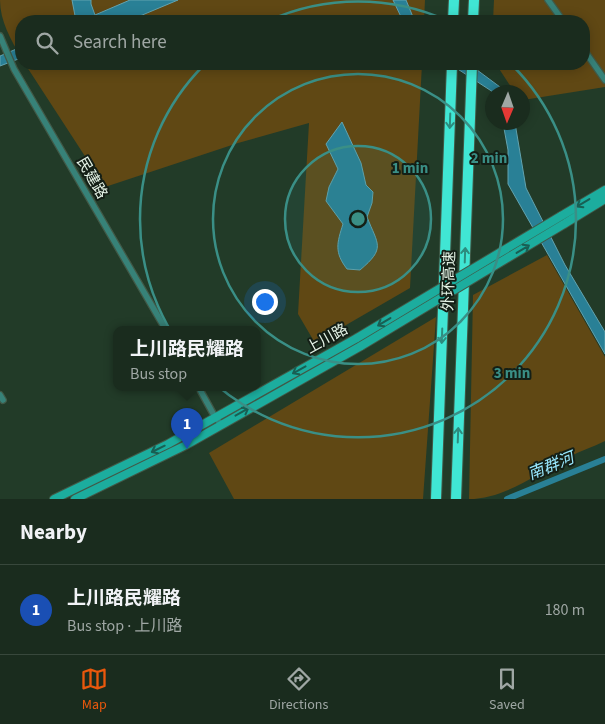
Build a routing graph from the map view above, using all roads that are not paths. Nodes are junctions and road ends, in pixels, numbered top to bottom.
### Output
1 (454, 0) edge
2 (474, 0) edge
3 (548, 0) edge
4 (453, 15) edge
5 (473, 15) edge
6 (559, 15) edge
7 (0, 36) edge
8 (590, 59) edge
9 (452, 70) edge
10 (472, 70) edge
11 (605, 80) edge
12 (605, 190) edge
13 (605, 199) edge
14 (563, 220) junction
15 (164, 326) edge
16 (359, 342) junction
17 (201, 391) edge
18 (216, 417) junction
19 (222, 424) junction
20 (54, 499) edge
21 (74, 499) edge
22 (436, 499) edge
23 (456, 499) edge

1 - 4 highway
2 - 5 highway
3 - 6 street
7 - 15 street, 民建路
8 - 11 street
9 -> 22 highway, 外环高速
23 -> 10 highway, 外环高速
12 -> 14 street, 上川路
13 - 14 street, 上川路
14 - 16 street, 上川路, bridge
16 -> 18 street, 上川路
19 -> 16 street, 上川路
17 - 18 street
18 - 19 street
18 -> 20 street, 上川路
19 - 21 street, 上川路

